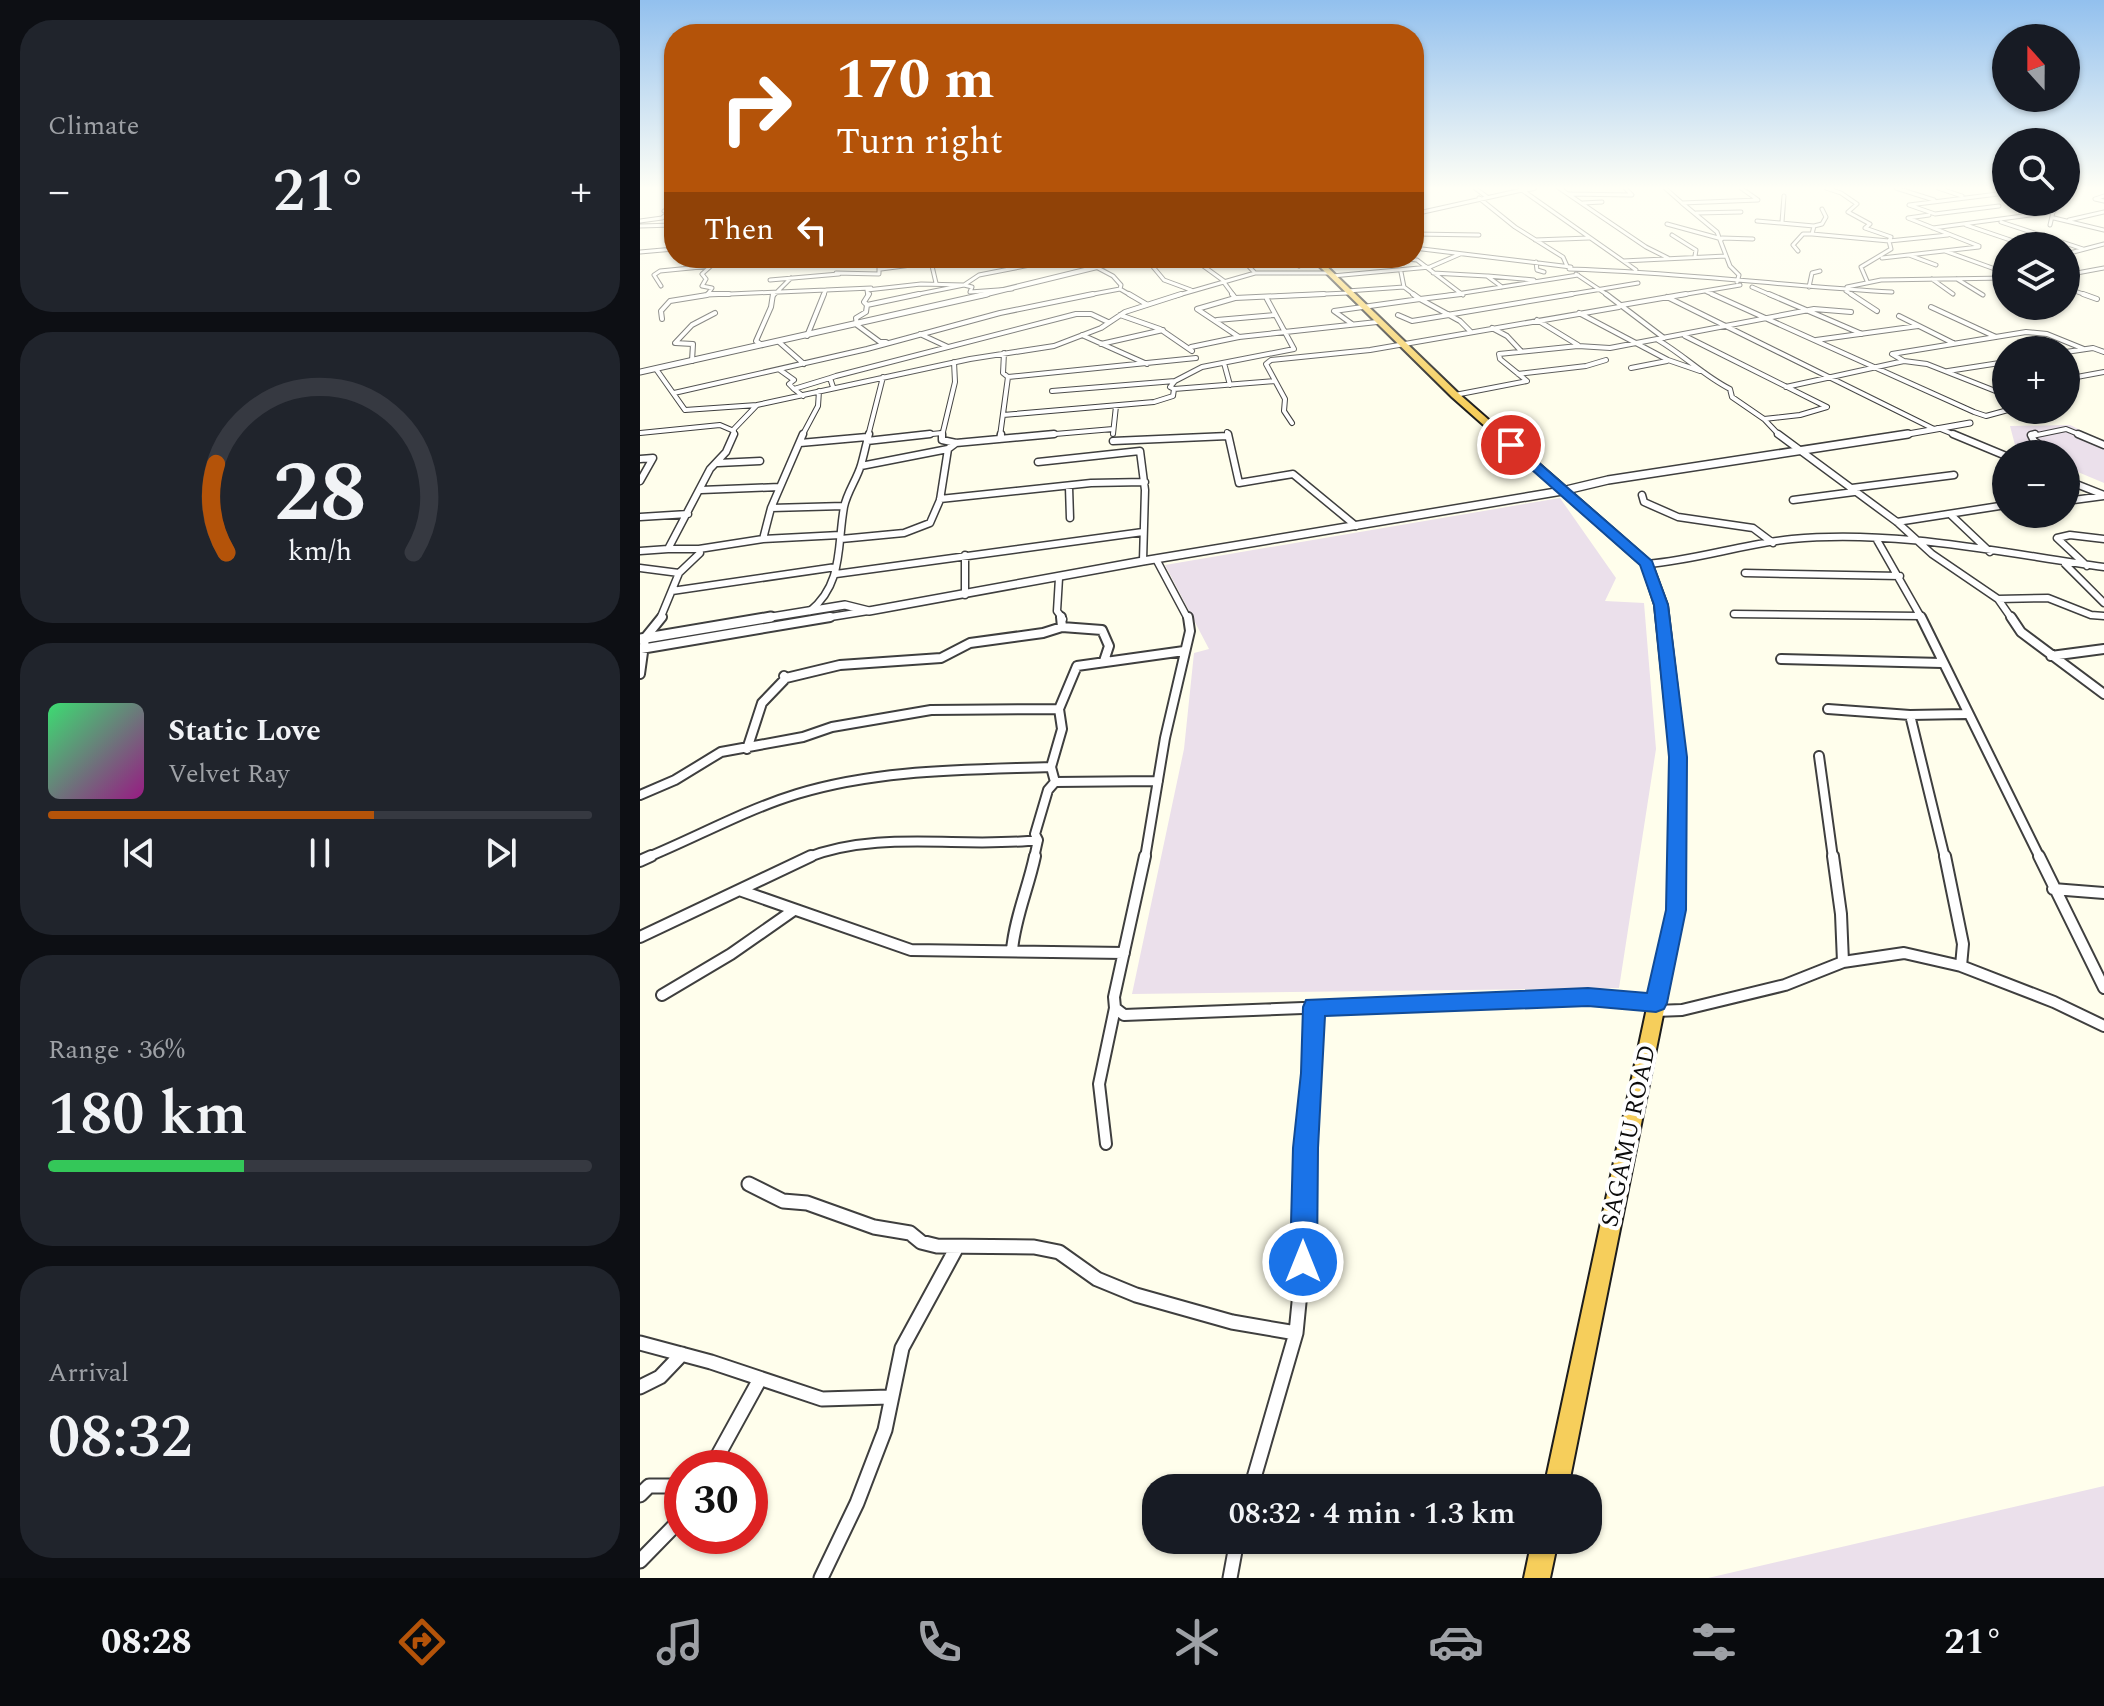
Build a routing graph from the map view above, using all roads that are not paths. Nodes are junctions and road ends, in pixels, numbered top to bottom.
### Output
1 (1446, 262) edge
2 (1533, 262) edge
3 (1536, 262) junction
4 (1566, 262) edge
5 (1623, 262) edge
6 (1730, 262) edge
7 (1868, 262) edge
8 (1927, 262) edge
9 (1972, 262) edge
10 (1936, 265) dead end
11 (1424, 266) edge
12 (1569, 266) junction
13 (691, 268) edge
14 (709, 268) edge
15 (832, 268) edge
16 (880, 268) edge
17 (895, 268) edge
18 (932, 268) edge
19 (1015, 268) edge
20 (1091, 268) edge
21 (1098, 268) edge
22 (1154, 268) edge
23 (1206, 268) edge
24 (1250, 268) edge
25 (1992, 269) edge
26 (1429, 270) junction
27 (1637, 271) junction
28 (1820, 271) dead end
29 (2104, 271) edge
30 (880, 272) junction
31 (1401, 272) junction
32 (1544, 272) dead end
33 (1255, 273) junction
34 (839, 274) junction
35 (1336, 274) edge
36 (2080, 274) edge
37 (1578, 275) junction
38 (1487, 276) junction
39 (1992, 276) edge
40 (791, 278) junction
41 (1931, 278) junction
42 (1957, 279) junction
43 (770, 280) dead end
44 (1223, 281) junction
45 (1539, 281) junction
46 (1867, 281) junction
47 (1737, 282) junction
48 (885, 283) junction
49 (936, 283) junction
50 (1638, 283) dead end
51 (1746, 283) junction
52 (967, 284) junction
53 (661, 286) dead end
54 (1404, 287) junction
55 (1502, 287) junction
56 (1809, 287) junction
57 (875, 288) junction
58 (1842, 288) junction
59 (1012, 289) junction
60 (1120, 289) junction
61 (826, 290) junction
62 (1191, 290) junction
63 (1602, 290) junction
64 (1707, 292) junction
65 (1892, 292) dead end
66 (2080, 293) edge
67 (773, 294) junction
68 (1953, 294) dead end
69 (707, 295) junction
70 (1463, 295) junction
71 (1983, 295) dead end
72 (1080, 296) junction
73 (1667, 297) junction
74 (1235, 298) junction
75 (1267, 299) junction
76 (1420, 299) junction
77 (2097, 299) dead end
78 (1146, 304) junction
79 (867, 305) junction
80 (1621, 306) junction
81 (1362, 307) junction
82 (1931, 307) dead end
83 (1805, 311) junction
84 (1877, 311) dead end
85 (1851, 312) dead end
86 (715, 313) dead end
87 (1086, 313) junction
88 (1578, 313) junction
89 (1120, 315) junction
90 (1274, 315) junction
91 (1398, 315) dead end
92 (1448, 315) junction
93 (1899, 316) dead end
94 (662, 319) dead end
95 (1766, 319) junction
96 (1216, 320) junction
97 (1537, 320) junction
98 (1108, 322) junction
99 (1377, 322) junction
100 (1352, 324) junction
101 (857, 325) junction
102 (1726, 326) junction
103 (1918, 326) junction
104 (1491, 327) junction
105 (1163, 330) junction
106 (1470, 331) junction
107 (1286, 332) junction
108 (920, 334) junction
109 (1862, 334) junction
110 (1082, 335) junction
111 (1685, 335) junction
112 (807, 336) junction
113 (1995, 336) edge
114 (2004, 336) edge
115 (2047, 336) edge
116 (1239, 337) junction
117 (1425, 338) junction
118 (1992, 338) edge
119 (1661, 339) junction
120 (1398, 340) junction
121 (1815, 340) junction
122 (779, 342) junction
123 (886, 342) junction
124 (1101, 344) junction
125 (1636, 344) junction
126 (1953, 344) junction
127 (762, 345) junction
128 (1944, 345) junction
129 (1578, 346) junction
130 (949, 347) junction
131 (1191, 347) junction
132 (2080, 348) edge
133 (2084, 349) junction
134 (2104, 349) edge
135 (2080, 350) edge
136 (1958, 351) dead end
137 (1522, 352) junction
138 (852, 353) junction
139 (1004, 353) junction
140 (1196, 358) junction
141 (902, 359) junction
142 (1606, 360) dead end
143 (1668, 360) junction
144 (692, 361) junction
145 (1904, 361) junction
146 (954, 362) junction
147 (1224, 363) junction
148 (804, 364) junction
149 (1992, 364) edge
150 (1151, 365) junction
151 (1210, 366) junction
152 (867, 367) junction
153 (1875, 367) junction
154 (1631, 368) dead end
155 (656, 369) junction
156 (780, 370) junction
157 (1701, 371) junction
158 (1948, 371) junction
159 (640, 372) edge
160 (2104, 372) edge
161 (911, 373) junction
162 (1518, 374) junction
163 (2080, 376) edge
164 (883, 377) junction
165 (1008, 377) junction
166 (1831, 377) junction
167 (830, 378) junction
168 (1175, 381) junction
169 (1275, 381) junction
170 (1230, 385) junction
171 (833, 387) junction
172 (1786, 387) junction
173 (794, 389) junction
174 (1174, 389) junction
175 (1992, 389) edge
176 (819, 391) junction
177 (1052, 391) dead end
178 (674, 393) junction
179 (1455, 395) junction
180 (803, 396) junction
181 (757, 405) junction
182 (1116, 406) junction
183 (1992, 414) edge
184 (1003, 415) junction
185 (1764, 419) junction
186 (1292, 423) dead end
187 (1970, 423) dead end
188 (734, 429) junction
189 (1113, 429) junction
190 (1936, 429) junction
191 (641, 431) edge
192 (942, 433) junction
193 (867, 439) junction
194 (1000, 439) junction
195 (1147, 440) junction
196 (2034, 440) edge
197 (1113, 441) junction
198 (800, 443) junction
199 (956, 443) junction
200 (2104, 445) edge
201 (948, 449) junction
202 (1140, 451) junction
203 (1992, 451) edge
204 (1119, 452) junction
205 (1800, 452) junction
206 (640, 459) edge
207 (760, 461) dead end
208 (1038, 462) dead end
209 (717, 463) junction
210 (861, 466) junction
211 (1954, 475) dead end
212 (640, 481) edge
213 (1145, 482) junction
214 (2080, 486) edge
215 (780, 487) junction
216 (1069, 487) junction
217 (701, 490) junction
218 (1853, 490) junction
219 (1562, 491) junction
220 (1642, 495) dead end
221 (2104, 495) edge
222 (940, 499) junction
223 (1793, 500) dead end
224 (2080, 501) edge
225 (844, 506) junction
226 (771, 508) junction
227 (1992, 508) edge
228 (688, 514) junction
229 (1951, 515) junction
230 (640, 517) edge
231 (1070, 518) dead end
232 (1897, 522) junction
233 (1356, 526) junction
234 (1143, 532) junction
235 (841, 537) junction
236 (763, 539) junction
237 (2104, 539) edge
238 (1877, 540) junction
239 (1920, 541) junction
240 (1773, 543) junction
241 (668, 549) junction
242 (699, 549) junction
243 (640, 551) edge
244 (1991, 553) junction
245 (965, 555) junction
246 (1156, 559) junction
247 (1143, 561) junction
248 (1647, 564) junction
249 (2064, 564) junction
250 (2087, 566) junction
251 (2104, 567) edge
252 (640, 568) edge
253 (836, 570) junction
254 (679, 573) junction
255 (1745, 573) dead end
256 (1900, 576) junction
257 (1059, 578) junction
258 (672, 591) junction
259 (965, 595) junction
260 (1998, 599) junction
261 (2104, 603) edge
262 (810, 611) junction
263 (869, 611) junction
264 (1734, 614) dead end
265 (1920, 616) junction
266 (2104, 616) edge
267 (1062, 627) junction
268 (642, 639) edge
269 (642, 648) edge
270 (2104, 649) edge
271 (1184, 651) junction
272 (2051, 656) junction
273 (1781, 659) dead end
274 (1104, 661) junction
275 (1942, 663) junction
276 (640, 674) edge
277 (2104, 694) edge
278 (1059, 709) junction
279 (1828, 709) dead end
280 (1966, 714) junction
281 (1910, 715) junction
282 (747, 749) junction
283 (1819, 756) dead end
284 (1051, 767) junction
285 (1158, 781) junction
286 (1055, 782) junction
287 (640, 795) edge
288 (1038, 840) junction
289 (640, 861) edge
290 (2053, 889) junction
291 (742, 891) junction
292 (2104, 893) edge
293 (794, 910) junction
294 (640, 937) edge
295 (1012, 950) junction
296 (1124, 953) junction
297 (1843, 962) junction
298 (1961, 966) junction
299 (2104, 988) edge
300 (662, 995) dead end
301 (1314, 1007) junction
302 (1655, 1007) junction
303 (1115, 1008) junction
304 (2104, 1026) edge
305 (1106, 1144) dead end
306 (749, 1184) dead end
307 (957, 1247) junction
308 (1296, 1333) junction
309 (640, 1343) edge
310 (682, 1354) junction
311 (760, 1379) junction
312 (640, 1387) edge
313 (889, 1397) junction
314 (721, 1450) edge
315 (1255, 1474) edge
316 (1559, 1474) edge
317 (664, 1486) edge
318 (640, 1495) edge
319 (664, 1536) edge
320 (1234, 1554) edge
321 (1542, 1554) edge
322 (640, 1561) edge
323 (821, 1578) edge
324 (1230, 1578) edge
325 (1537, 1578) edge

1 - 26 street
2 - 3 street
3 - 12 street
3 - 32 street
4 - 12 street
5 - 27 street
6 - 47 street
7 - 46 street
8 - 10 street
9 - 25 street
11 - 26 street
12 - 27 street
12 - 37 street
13 - 53 street
14 - 69 street
15 - 34 street
16 - 30 street
17 - 30 street
18 - 49 street
19 - 52 street
20 - 59 street
21 - 60 street
22 - 62 street
23 - 44 street
24 - 33 street
26 - 31 street
26 - 38 street
26 - 70 street
27 - 47 street
28 - 56 street
29 - 36 street
30 - 34 street
30 - 48 street
31 - 35 street
31 - 54 street
33 - 35 street
33 - 44 street
34 - 40 street
35 - 54 street
35 - 75 street
35 - 81 highway
37 - 45 street
37 - 63 street
38 - 45 street
38 - 55 street
39 - 42 street
40 - 43 street
40 - 67 street
41 - 42 street
41 - 46 street
41 - 68 street
42 - 71 street
44 - 62 street
44 - 74 street
45 - 55 street
46 - 58 street
47 - 51 street
48 - 49 street
48 - 57 street
49 - 52 street
50 - 63 street
51 - 56 street
51 - 64 street
51 - 83 street
52 - 59 street
52 - 79 street
54 - 76 street
55 - 70 street
56 - 58 street
57 - 61 street
57 - 79 street
58 - 65 street
58 - 84 street
59 - 101 street
60 - 72 street
60 - 78 street
61 - 67 street
61 - 112 street
62 - 78 street
63 - 80 street
63 - 92 street
64 - 73 street
64 - 95 street
66 - 77 street
67 - 69 street
67 - 127 street
69 - 94 street
70 - 76 street
72 - 87 street
72 - 108 street
73 - 80 street
73 - 102 street
74 - 75 street
74 - 96 street
75 - 90 street
76 - 81 street
76 - 92 street
78 - 89 street
79 - 101 street
80 - 88 street
80 - 119 street
81 - 99 highway
81 - 100 street
82 - 113 street
83 - 85 street
83 - 95 street
83 - 109 street
86 - 144 street
87 - 98 street
87 - 130 street
88 - 97 street
88 - 125 street
89 - 98 street
89 - 105 street
90 - 96 street
90 - 107 street
91 - 92 street
92 - 106 street
93 - 103 street
95 - 102 street
95 - 121 street
96 - 116 street
97 - 104 street
97 - 129 street
98 - 110 street
99 - 100 street
99 - 120 highway
100 - 107 street
101 - 112 street
101 - 123 street
102 - 111 street
102 - 166 street
103 - 109 street
103 - 126 street
104 - 106 street
104 - 137 street
105 - 124 street
105 - 131 street
106 - 117 street
107 - 116 street
107 - 147 street
108 - 123 street
108 - 130 street
109 - 121 street
110 - 124 street
110 - 139 street
111 - 119 street
111 - 172 street
112 - 122 street
114 - 115 street
116 - 131 street
117 - 120 street
117 - 120 street
118 - 126 street
119 - 125 street
119 - 157 street
120 - 169 street
120 - 179 highway
121 - 153 street
122 - 127 street
122 - 148 street
123 - 138 street
124 - 150 street
125 - 129 street
125 - 143 street
126 - 128 street
127 - 144 street
128 - 136 street
128 - 145 street
129 - 137 street
130 - 141 street
131 - 140 street
132 - 133 street
133 - 134 street
133 - 135 street
137 - 162 street
138 - 148 street
138 - 152 street
139 - 146 street
139 - 165 street
140 - 150 street
140 - 151 street
141 - 152 street
141 - 161 street
142 - 162 street
143 - 154 street
143 - 157 street
144 - 155 street
145 - 153 street
145 - 158 street
146 - 161 street
146 - 192 street
147 - 151 street
147 - 170 street
148 - 156 street
149 - 158 street
150 - 165 street
151 - 168 street
152 - 167 street
153 - 166 street
153 - 183 street
155 - 159 street
155 - 178 street
156 - 173 street
156 - 178 street
157 - 185 street
158 - 175 street
160 - 163 street
161 - 164 street
162 - 179 street
164 - 171 street
164 - 193 street
165 - 184 street
166 - 172 street
166 - 190 street
167 - 171 street
167 - 173 street
168 - 174 street
168 - 177 street
169 - 170 street
169 - 186 street
170 - 174 street
171 - 176 street
172 - 185 street
173 - 180 street
174 - 182 street
176 - 180 street
176 - 198 street
178 - 181 street
179 - 219 highway
180 - 181 street
181 - 188 street
182 - 184 street
182 - 189 street
184 - 194 street
185 - 205 street
187 - 190 street
188 - 191 street
188 - 209 street
189 - 194 street
189 - 197 street
190 - 203 street
190 - 205 street
192 - 193 street
192 - 199 street
193 - 198 street
193 - 210 street
194 - 199 street
195 - 197 street
195 - 202 street
195 - 233 street
196 - 200 street
197 - 204 street
198 - 215 street
199 - 201 street
201 - 210 street
201 - 222 street
202 - 204 street
202 - 213 street
204 - 208 street
205 - 218 street
205 - 219 street
206 - 212 street
207 - 209 street
209 - 217 street
210 - 225 street
211 - 218 street
213 - 216 street
213 - 234 street
214 - 221 street
215 - 217 street
215 - 226 street
216 - 222 street
216 - 231 street
217 - 228 street
218 - 223 street
218 - 232 street
219 - 233 street
219 - 248 highway
220 - 240 street
221 - 224 street
222 - 235 street
225 - 226 street
225 - 235 street
226 - 236 street
227 - 229 street
228 - 230 street
228 - 241 street
229 - 232 street
229 - 244 street
232 - 239 street
233 - 246 street
234 - 245 street
234 - 247 street
235 - 236 street
235 - 253 street
236 - 242 street
237 - 250 street
238 - 239 street
238 - 240 street
238 - 256 street
239 - 244 street
239 - 260 street
240 - 248 street
241 - 242 street
241 - 243 street
242 - 254 street
244 - 249 street
245 - 253 street
245 - 259 street
246 - 247 street
246 - 271 street
247 - 257 street
248 - 302 highway, SAGAMU ROAD
249 - 250 street
249 - 261 street
250 - 251 street
252 - 254 street
253 - 258 street
253 - 262 street
254 - 258 street
255 - 256 street
256 - 265 street
257 - 259 street
257 - 267 street
258 - 268 street
259 - 263 street
260 - 266 street
260 - 272 street
262 - 263 street
262 - 268 street
263 - 269 street
264 - 265 street
265 - 275 street
267 - 274 street
267 - 282 street
268 - 269 street
269 - 276 street
270 - 272 street
271 - 274 street
271 - 285 street
272 - 277 street
273 - 275 street
274 - 278 street
275 - 280 street
278 - 282 street
278 - 284 street
279 - 281 street
280 - 281 street
280 - 290 street
281 - 298 street
282 - 287 street
283 - 297 street
284 - 286 street
284 - 289 street
285 - 286 street
285 - 296 street
286 - 288 street
288 - 291 street
288 - 295 street
290 - 292 street
290 - 299 street
291 - 293 street
291 - 294 street
293 - 295 street
293 - 300 street
295 - 296 street
296 - 303 street
297 - 298 street
297 - 302 street
298 - 304 street
301 - 302 street
301 - 303 street
301 - 308 street
302 - 316 highway, SAGAMU ROAD
303 - 305 street
306 - 307 street
307 - 308 street
307 - 313 street
308 - 315 street
309 - 310 street
310 - 311 street
310 - 312 street
311 - 313 street
311 - 314 street
313 - 323 street
317 - 318 street
319 - 322 street
320 - 324 street
321 - 325 highway

